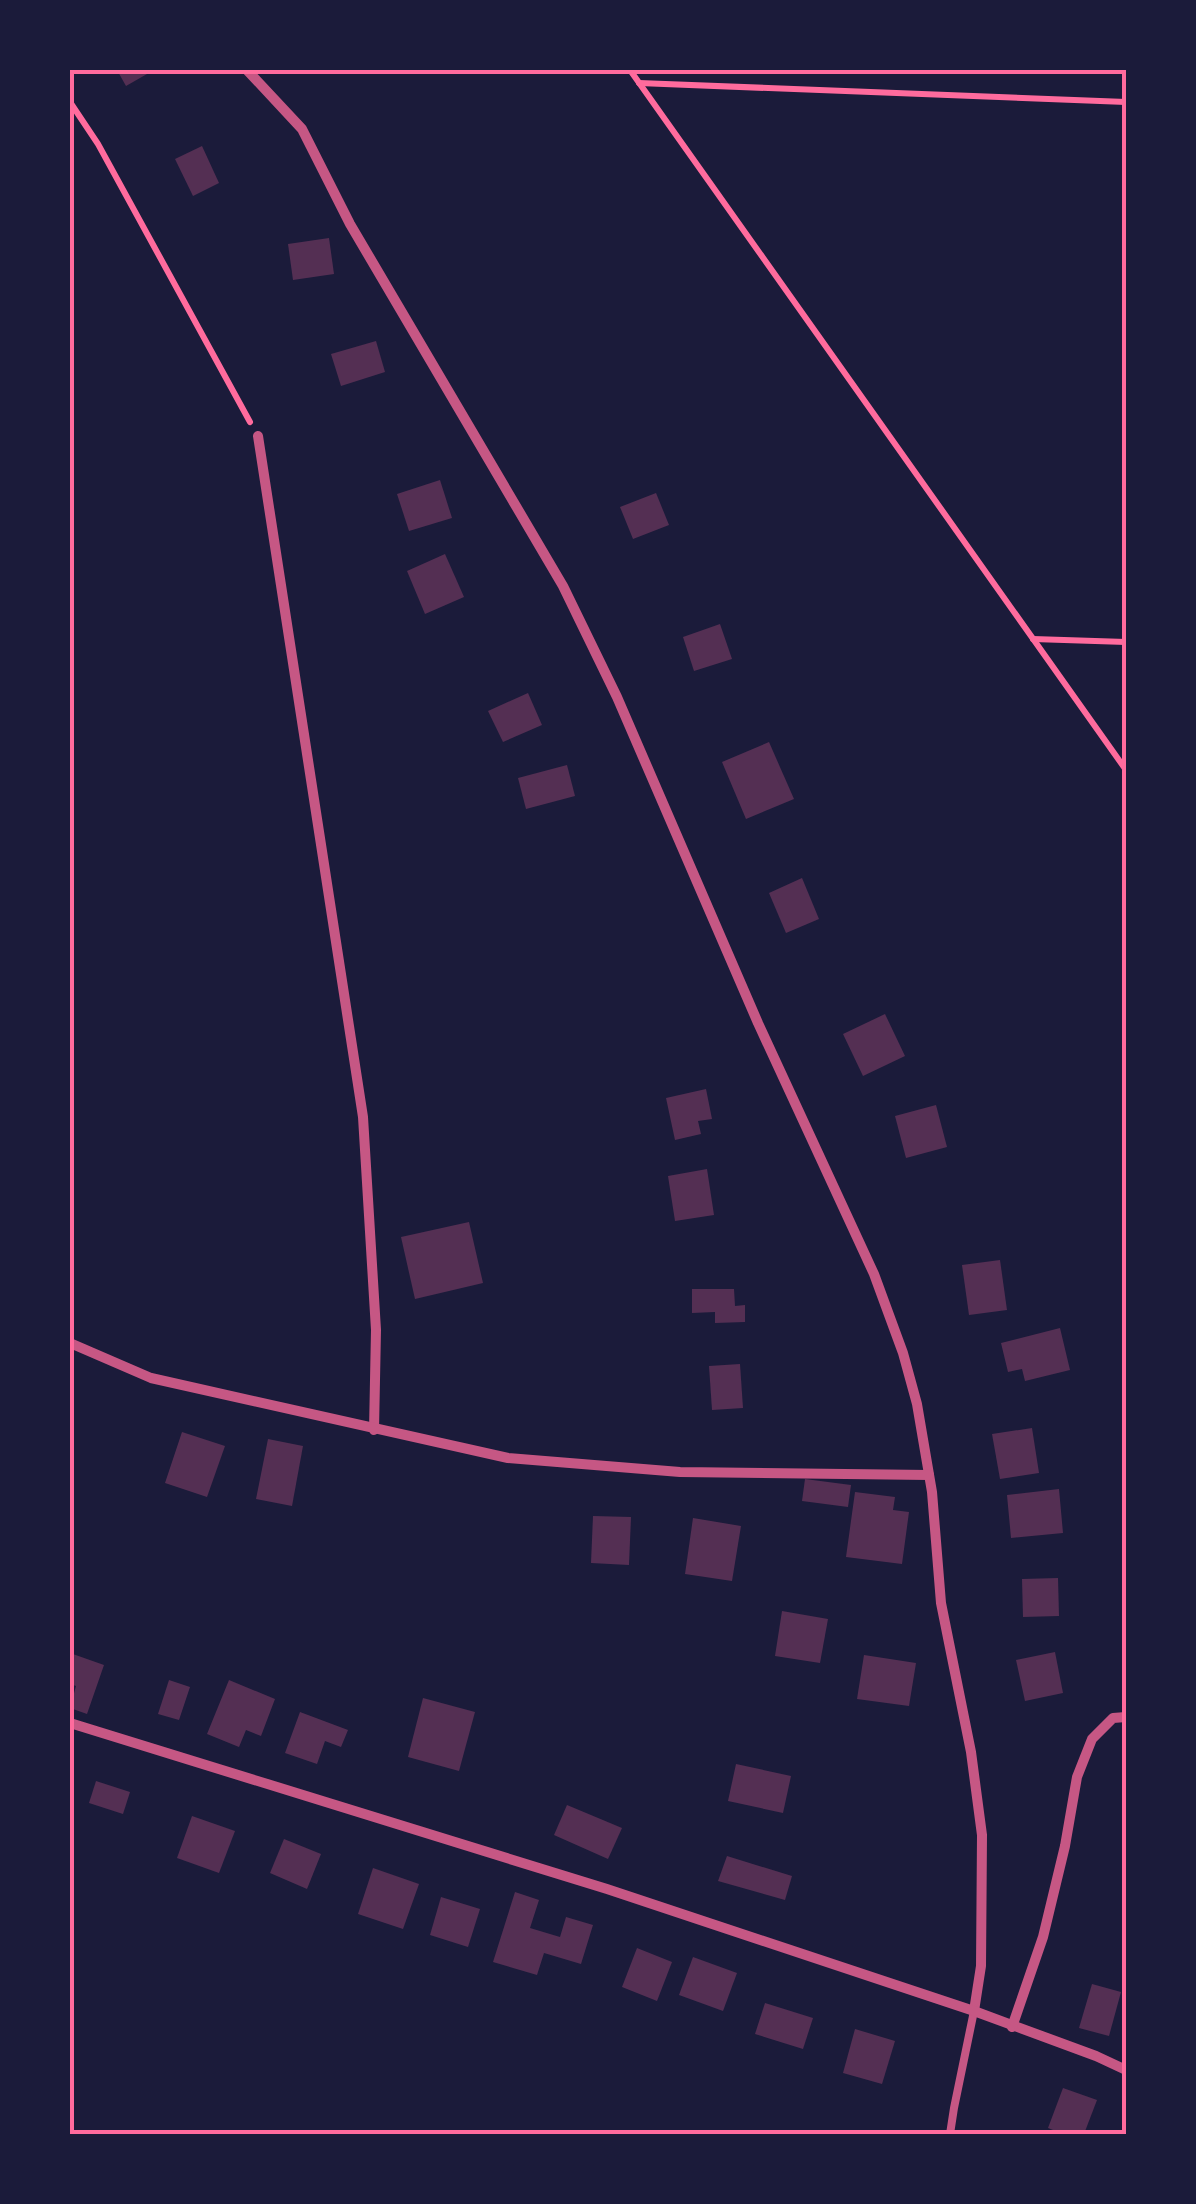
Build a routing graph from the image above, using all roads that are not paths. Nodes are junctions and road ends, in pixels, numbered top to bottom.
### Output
1 (247, 70) edge
2 (258, 436) road end
3 (70, 1343) edge
4 (374, 1430) junction
5 (929, 1475) junction
6 (1126, 1717) edge
7 (70, 1723) edge
8 (974, 2011) junction
9 (1012, 2026) junction
10 (1126, 2070) edge
11 (950, 2134) edge

1 - 5 street
2 - 4 street
3 - 4 street
4 - 5 street
5 - 8 street
6 - 9 street
7 - 8 street
8 - 9 street
8 - 11 lane
9 - 10 street

